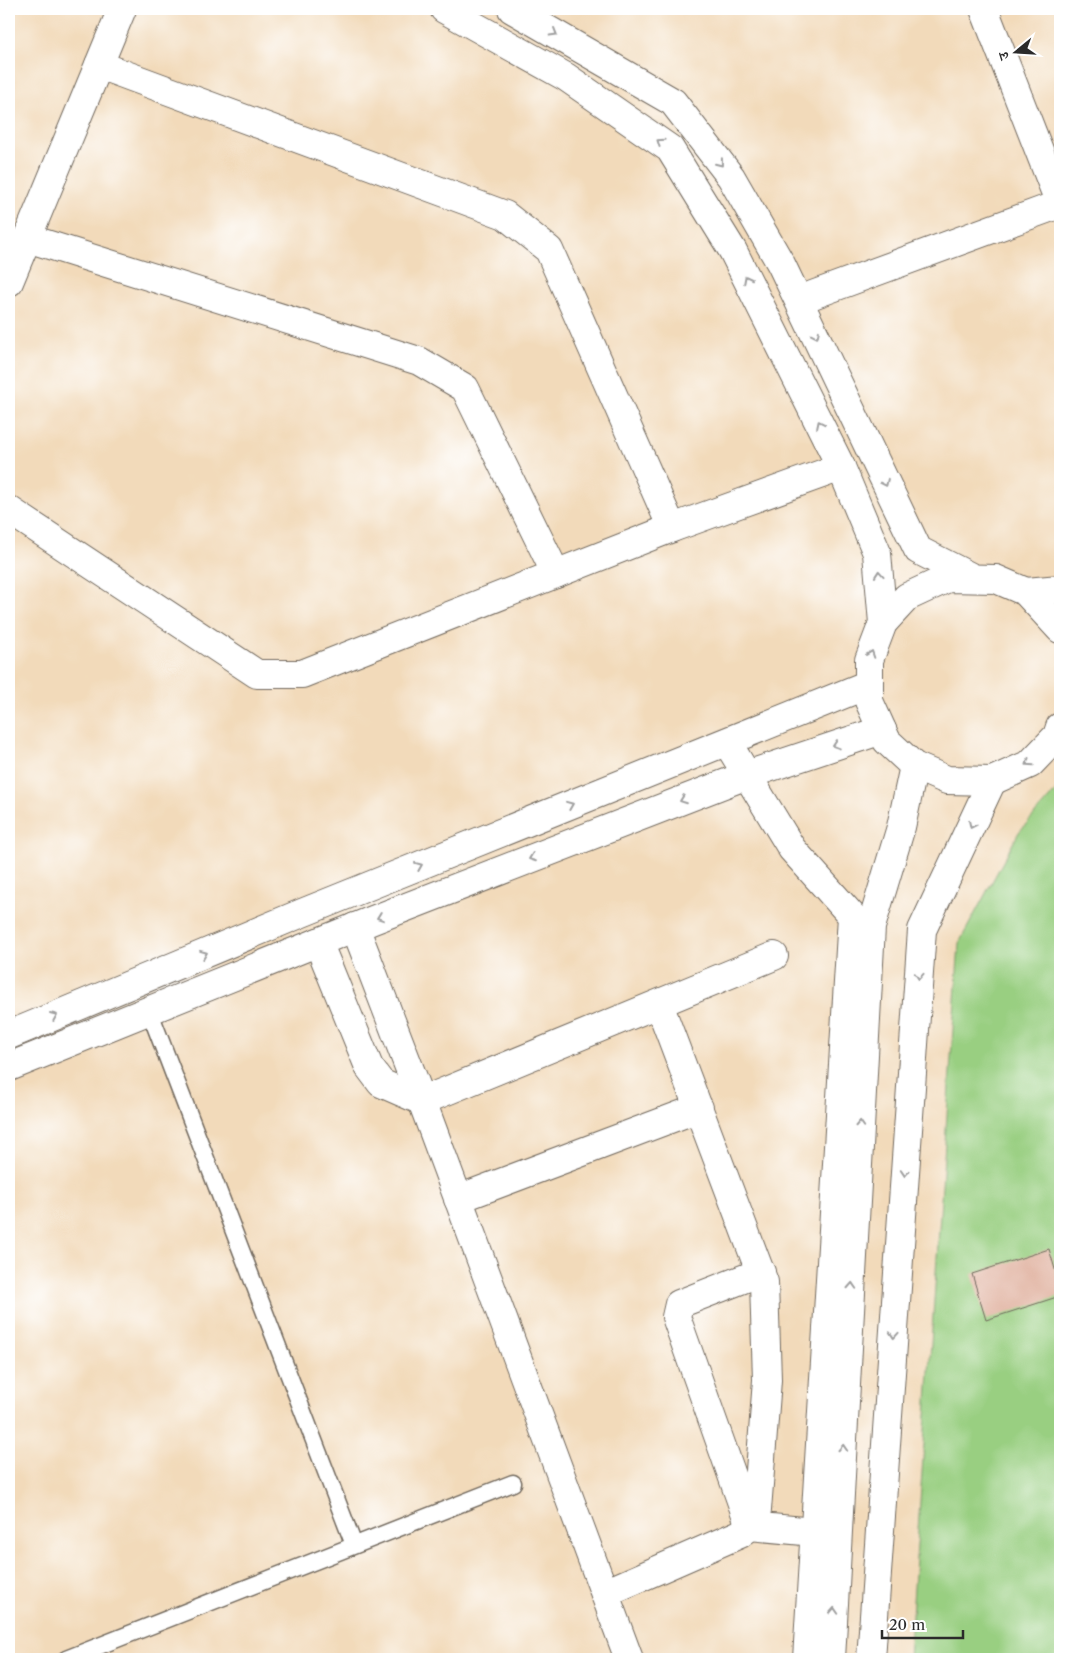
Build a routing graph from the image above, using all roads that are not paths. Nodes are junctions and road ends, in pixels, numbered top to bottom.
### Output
1 (122, 9) edge
2 (444, 9) edge
3 (512, 9) edge
4 (984, 9) edge
5 (99, 65) junction
6 (1060, 204) edge
7 (27, 238) junction
8 (9, 282) edge
9 (799, 300) junction
10 (841, 466) junction
11 (9, 510) edge
12 (672, 528) junction
13 (556, 574) junction
14 (973, 578) junction
15 (1060, 590) edge
16 (1026, 592) junction
17 (883, 623) junction
18 (1060, 629) edge
19 (869, 684) junction
20 (1060, 727) edge
21 (882, 730) junction
22 (727, 742) junction
23 (914, 766) junction
24 (747, 775) junction
25 (992, 780) junction
26 (459, 850) junction
27 (472, 882) junction
28 (355, 927) junction
29 (318, 942) junction
30 (774, 956) dead end
31 (660, 1004) junction
32 (149, 1010) junction
33 (9, 1035) edge
34 (9, 1067) edge
35 (422, 1101) junction
36 (699, 1108) junction
37 (458, 1200) junction
38 (761, 1272) junction
39 (513, 1483) dead end
40 (750, 1526) junction
41 (814, 1532) junction
42 (354, 1545) junction
43 (605, 1593) junction
44 (66, 1659) edge
45 (629, 1659) edge
46 (807, 1659) edge
47 (831, 1659) edge
48 (871, 1659) edge

1 - 5 street
10 -> 2 street
3 -> 9 street
4 - 6 street
5 - 7 street
5 - 12 street
6 - 9 street
7 - 8 street
7 - 13 street
9 -> 14 street
10 - 12 street
17 -> 10 street
11 - 13 street
12 - 13 street
14 - 16 street
14 - 17 street
15 - 16 street
16 - 18 street
19 -> 17 street
19 - 21 street
19 - 22 street
20 -> 25 street
21 - 23 street
21 -> 24 street
22 - 24 street
26 -> 22 street
23 - 25 street
47 -> 23 street
24 -> 27 street
24 - 41 street
25 -> 48 street
26 - 27 street
33 -> 26 street
27 -> 28 street
28 - 29 street
28 - 35 street
29 - 32 street
29 - 35 street
30 - 31 street
31 - 35 street
31 - 36 street
32 - 34 street
32 - 42 lane
35 - 37 street
36 - 37 street
36 - 38 street
37 - 43 street
38 - 40 street
38 - 40 street
39 - 42 lane
40 - 41 street
40 - 43 street
41 - 46 street
42 - 44 lane
43 - 45 street

